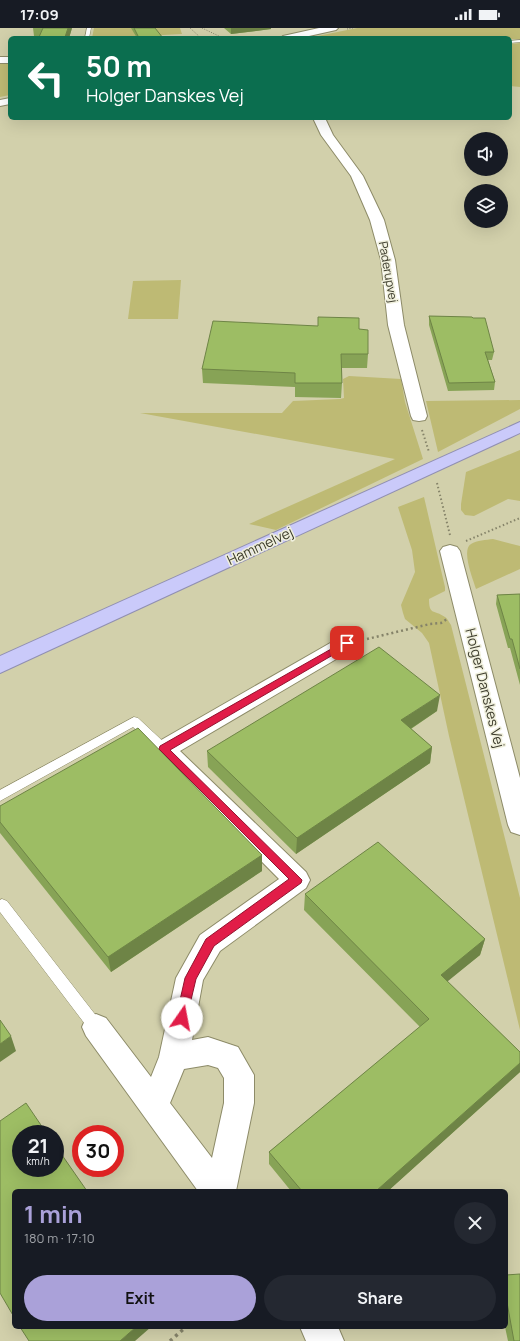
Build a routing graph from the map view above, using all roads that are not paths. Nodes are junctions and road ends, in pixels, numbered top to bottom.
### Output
1 (334, 28) edge
2 (296, 36) edge
3 (320, 120) edge
4 (419, 416) road end
5 (520, 427) edge
6 (451, 549) road end
7 (347, 643) road end
8 (0, 665) edge
9 (164, 749) junction
10 (0, 796) edge
11 (520, 825) edge
12 (2, 905) dead end
13 (96, 1027) joint
14 (174, 1057) junction
15 (154, 1105) junction
16 (217, 1189) edge
17 (218, 1189) edge
18 (318, 1329) edge
19 (327, 1341) edge

1 - 2 street
3 - 4 street, Paderupvej
5 - 8 highway, Hammelvej
6 - 11 street, Holger Danskes Vej
7 - 9 street
9 - 10 lane
9 - 14 street
12 - 13 lane
13 - 15 street
14 - 15 street
14 - 17 street
15 - 16 street
18 - 19 street

